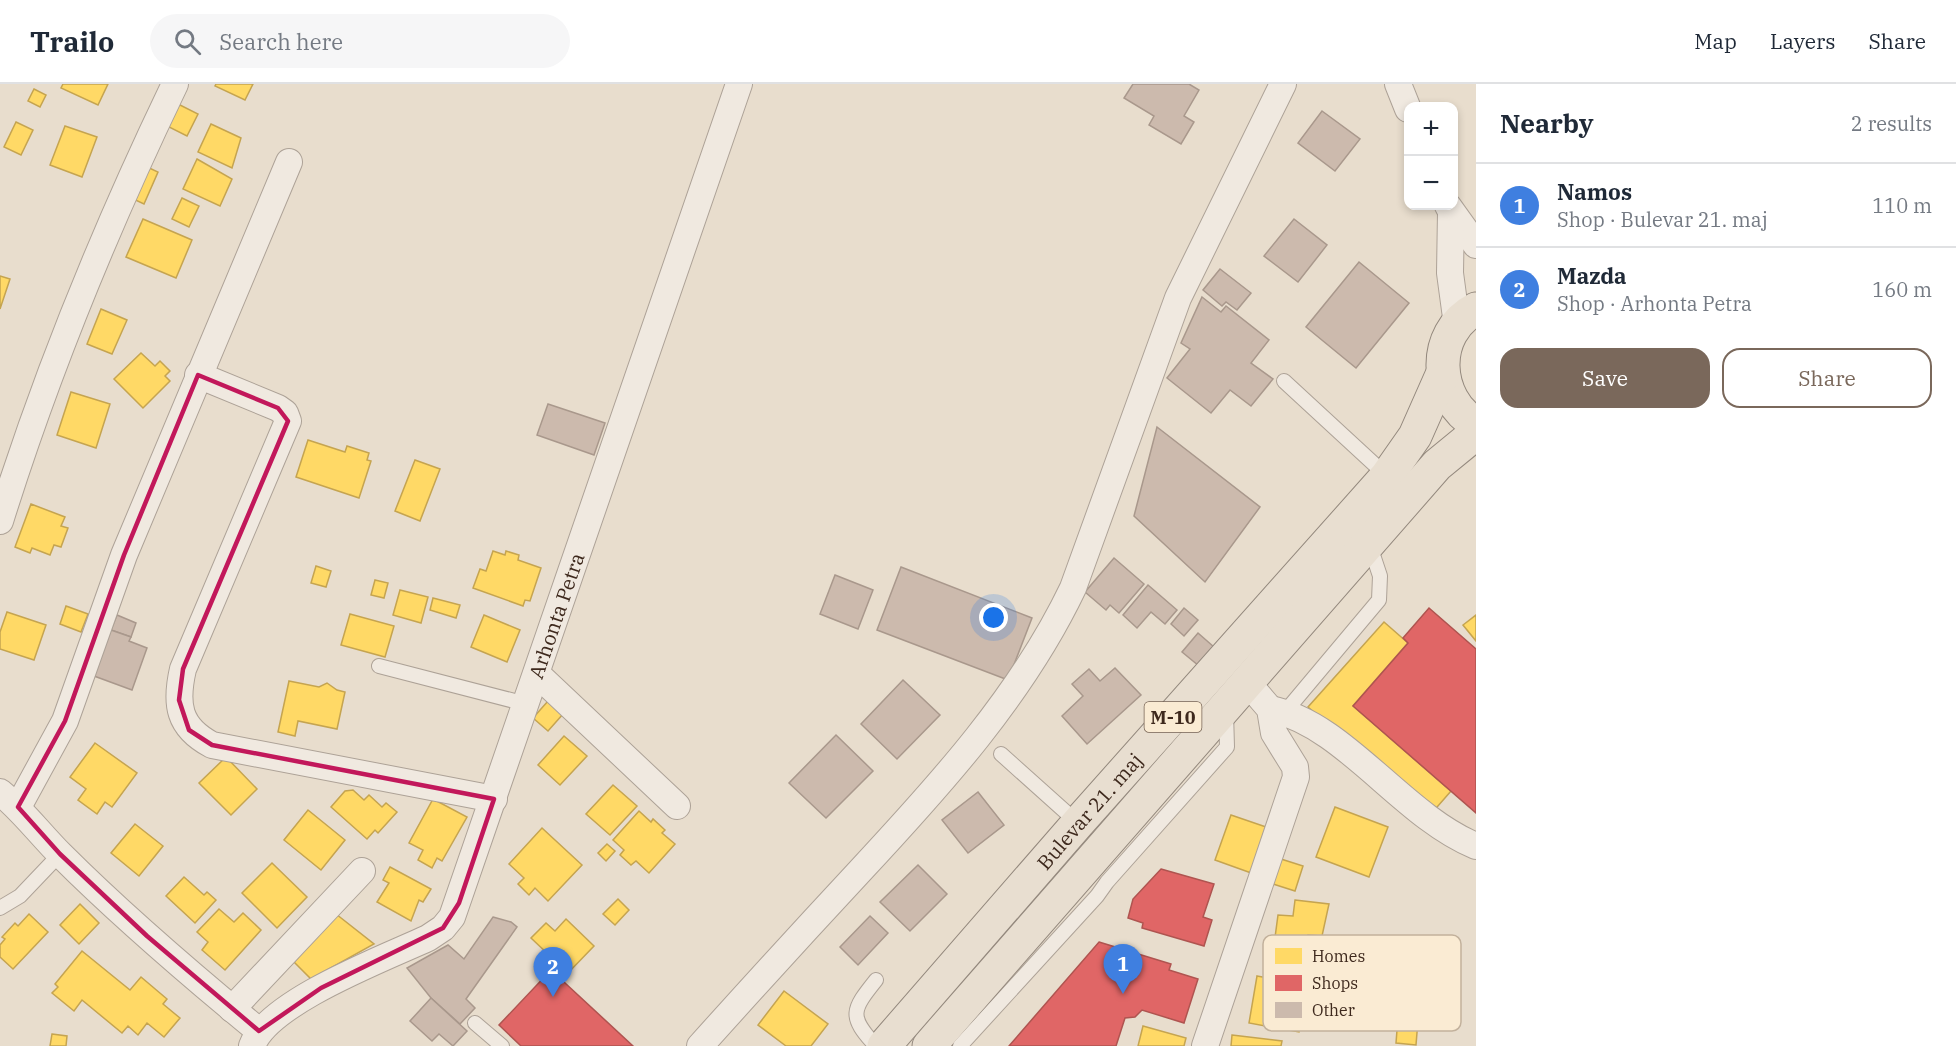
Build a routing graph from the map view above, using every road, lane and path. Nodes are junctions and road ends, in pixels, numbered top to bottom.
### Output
1 (176, 84) edge
2 (739, 84) edge
3 (1283, 84) edge
4 (1398, 84) edge
5 (1405, 102) edge
6 (289, 162) dead end
7 (1450, 210) edge
8 (1451, 210) edge
9 (1476, 244) edge
10 (1466, 317) edge
11 (198, 375) junction
12 (1443, 375) junction
13 (1284, 381) dead end
14 (1476, 424) edge
15 (1476, 433) edge
16 (1387, 476) junction
17 (0, 520) edge
18 (1369, 542) junction
19 (379, 666) dead end
20 (537, 674) junction
21 (1236, 693) junction
22 (526, 704) junction
23 (1277, 711) junction
24 (1001, 754) dead end
25 (495, 799) junction
26 (9, 800) edge
27 (676, 806) dead end
28 (1078, 823) junction
29 (1476, 846) edge
30 (60, 854) junction
31 (362, 871) dead end
32 (0, 908) edge
33 (876, 980) dead end
34 (980, 1006) junction
35 (232, 1009) junction
36 (475, 1023) dead end
37 (256, 1039) edge
38 (502, 1046) edge
39 (700, 1046) edge
40 (876, 1046) edge
41 (884, 1046) edge
42 (928, 1046) edge
43 (960, 1046) edge
44 (1205, 1046) edge

1 - 17 street
2 - 20 street, Arhonta Petra
3 - 39 street
4 - 5 street
6 - 11 street
7 - 10 street
8 - 9 street
10 - 12 main road, Bulevar 21. maj / M-10
11 - 25 street
11 - 26 street
12 - 14 main road, Bulevar 21. maj / M-10
12 - 16 main road, Bulevar 21. maj / M-10
13 - 16 lane
15 - 18 main road, Bulevar 21. maj / M-10
16 - 28 main road, Bulevar 21. maj / M-10
18 - 21 main road, Bulevar 21. maj / M-10
18 - 23 lane
19 - 22 lane
20 - 22 street, Arhonta Petra
20 - 27 street
21 - 23 street
21 - 34 main road, Bulevar 21. maj / M-10
22 - 25 street, Arhonta Petra
23 - 29 street
23 - 44 street
24 - 28 lane
25 - 37 street, Arhonta Petra
26 - 30 street
28 - 41 main road, Bulevar 21. maj / M-10
30 - 32 lane
30 - 35 street
31 - 35 street
33 - 40 lane
34 - 42 main road, Bulevar 21. maj / M-10
34 - 43 lane
35 - 37 street
36 - 38 lane

